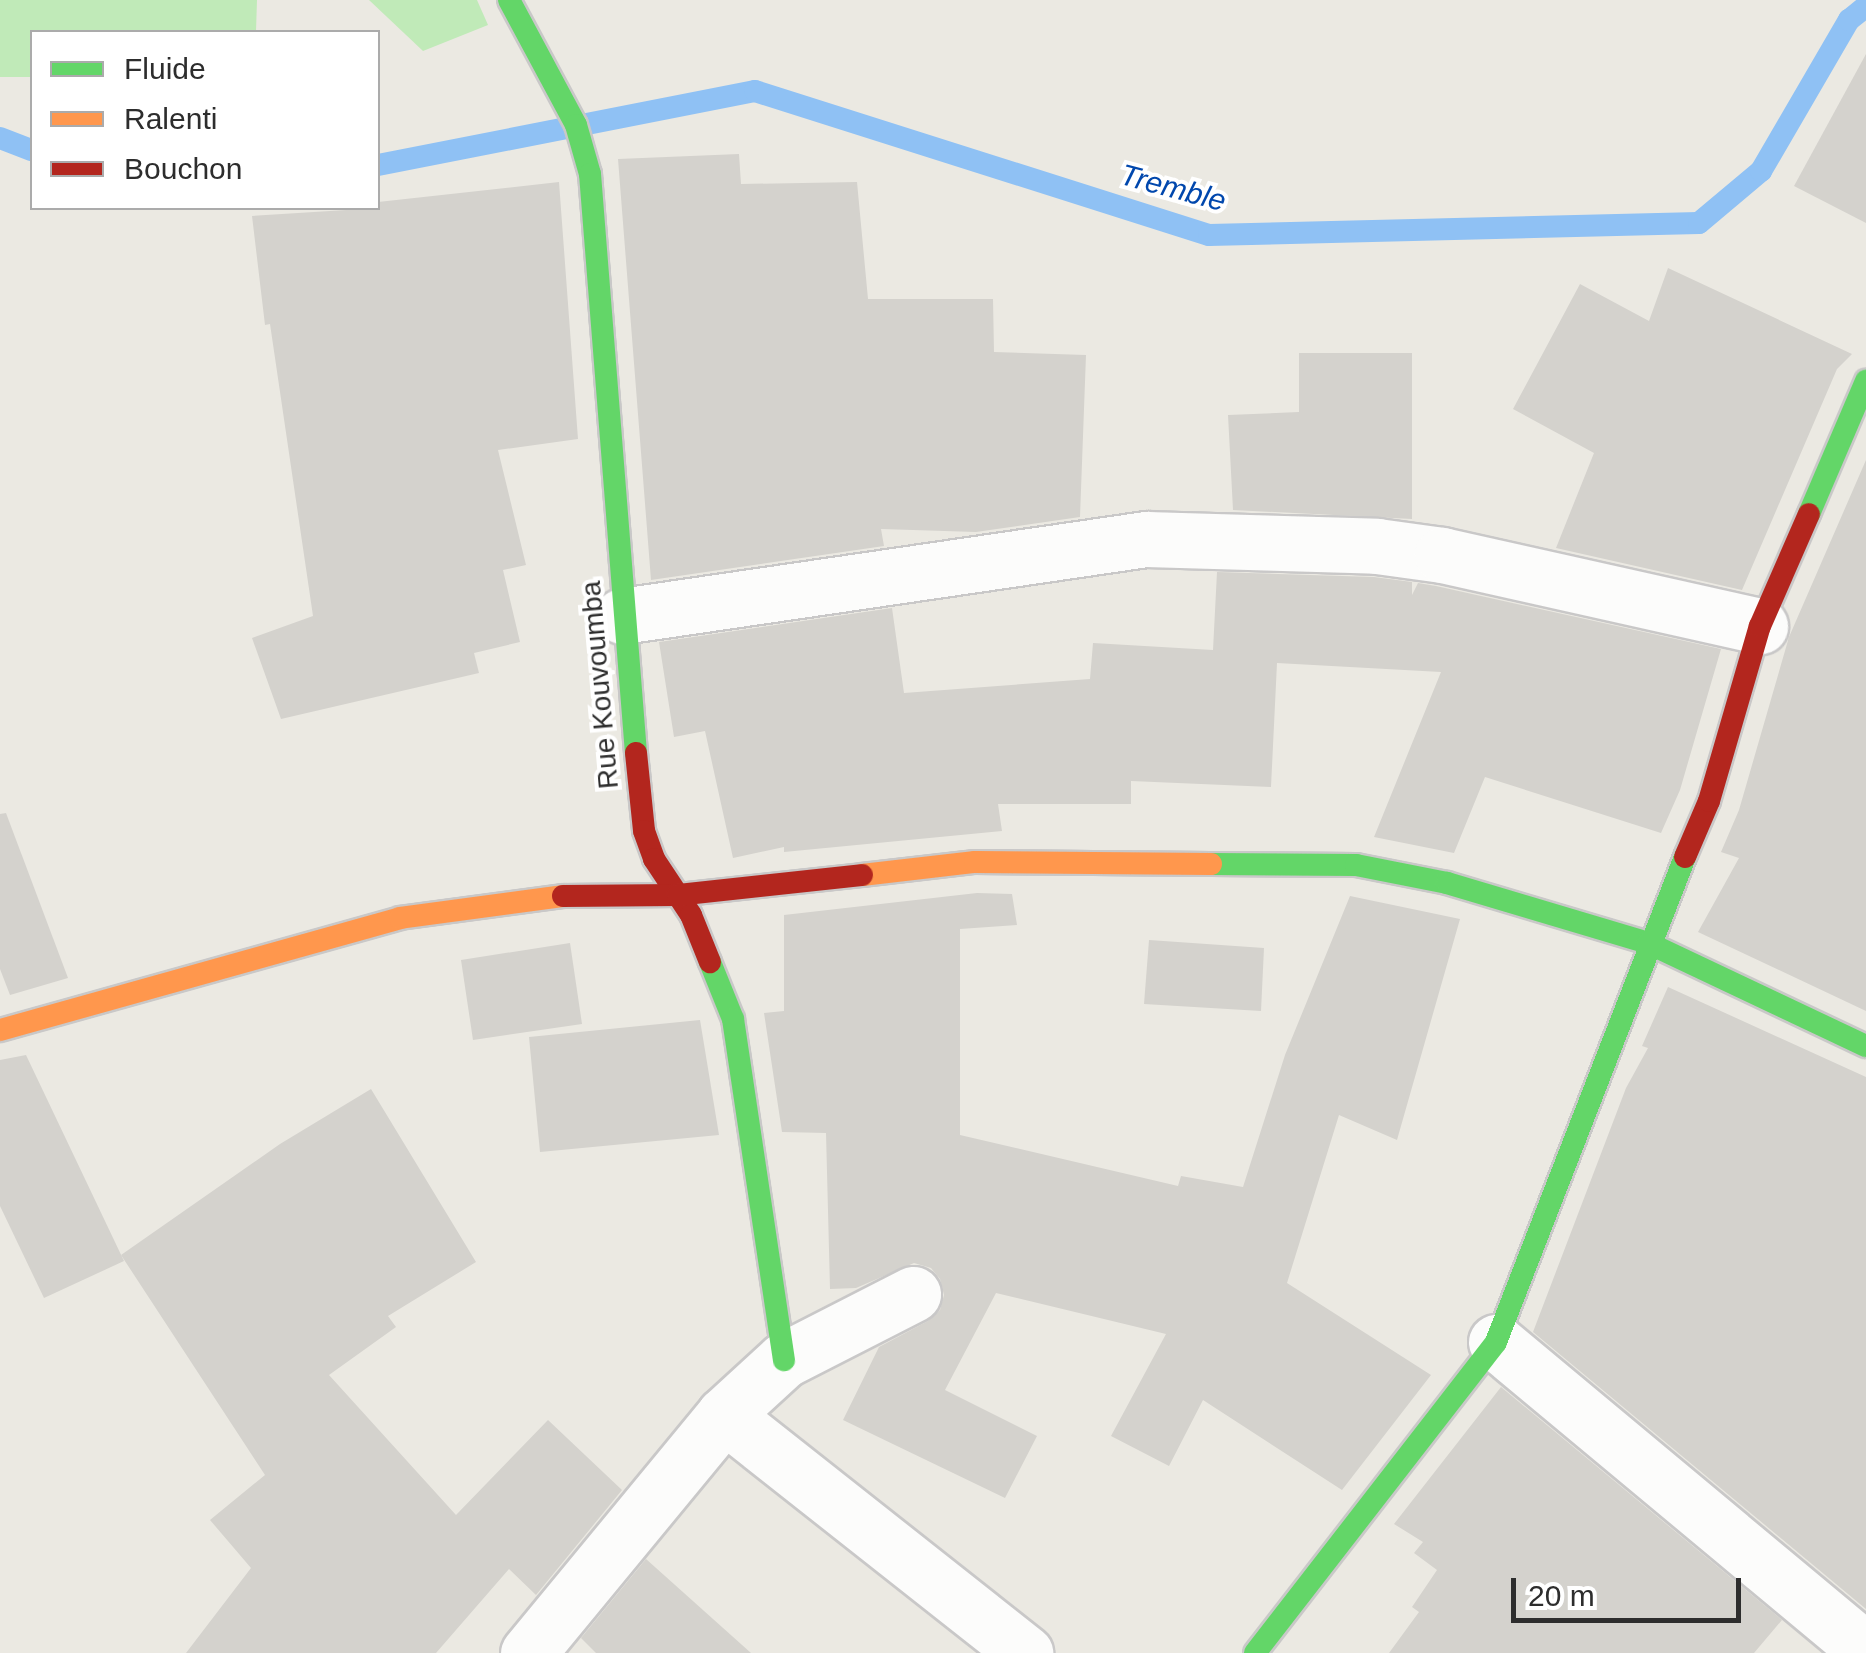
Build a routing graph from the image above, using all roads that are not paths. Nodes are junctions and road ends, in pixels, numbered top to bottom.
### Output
1 (509, 0) edge
2 (1866, 380) edge
3 (622, 616) junction
4 (1760, 626) junction
5 (678, 895) junction
6 (1648, 943) junction
7 (0, 1030) edge
8 (1866, 1046) edge
9 (913, 1294) dead end
10 (1496, 1342) junction
11 (784, 1360) junction
12 (724, 1415) junction
13 (1866, 1650) edge
14 (528, 1653) edge
15 (1025, 1653) edge
16 (1256, 1653) edge

1 - 3 street, Rue Kouvoumba
2 - 4 street
3 - 4 street
3 - 5 street, Rue Kouvoumba
4 - 6 street
5 - 6 street
5 - 7 street
5 - 11 street, Rue Kouvoumba
6 - 8 street
6 - 10 street
9 - 11 street
10 - 13 street
10 - 16 street
11 - 12 street
12 - 14 street
12 - 15 street

